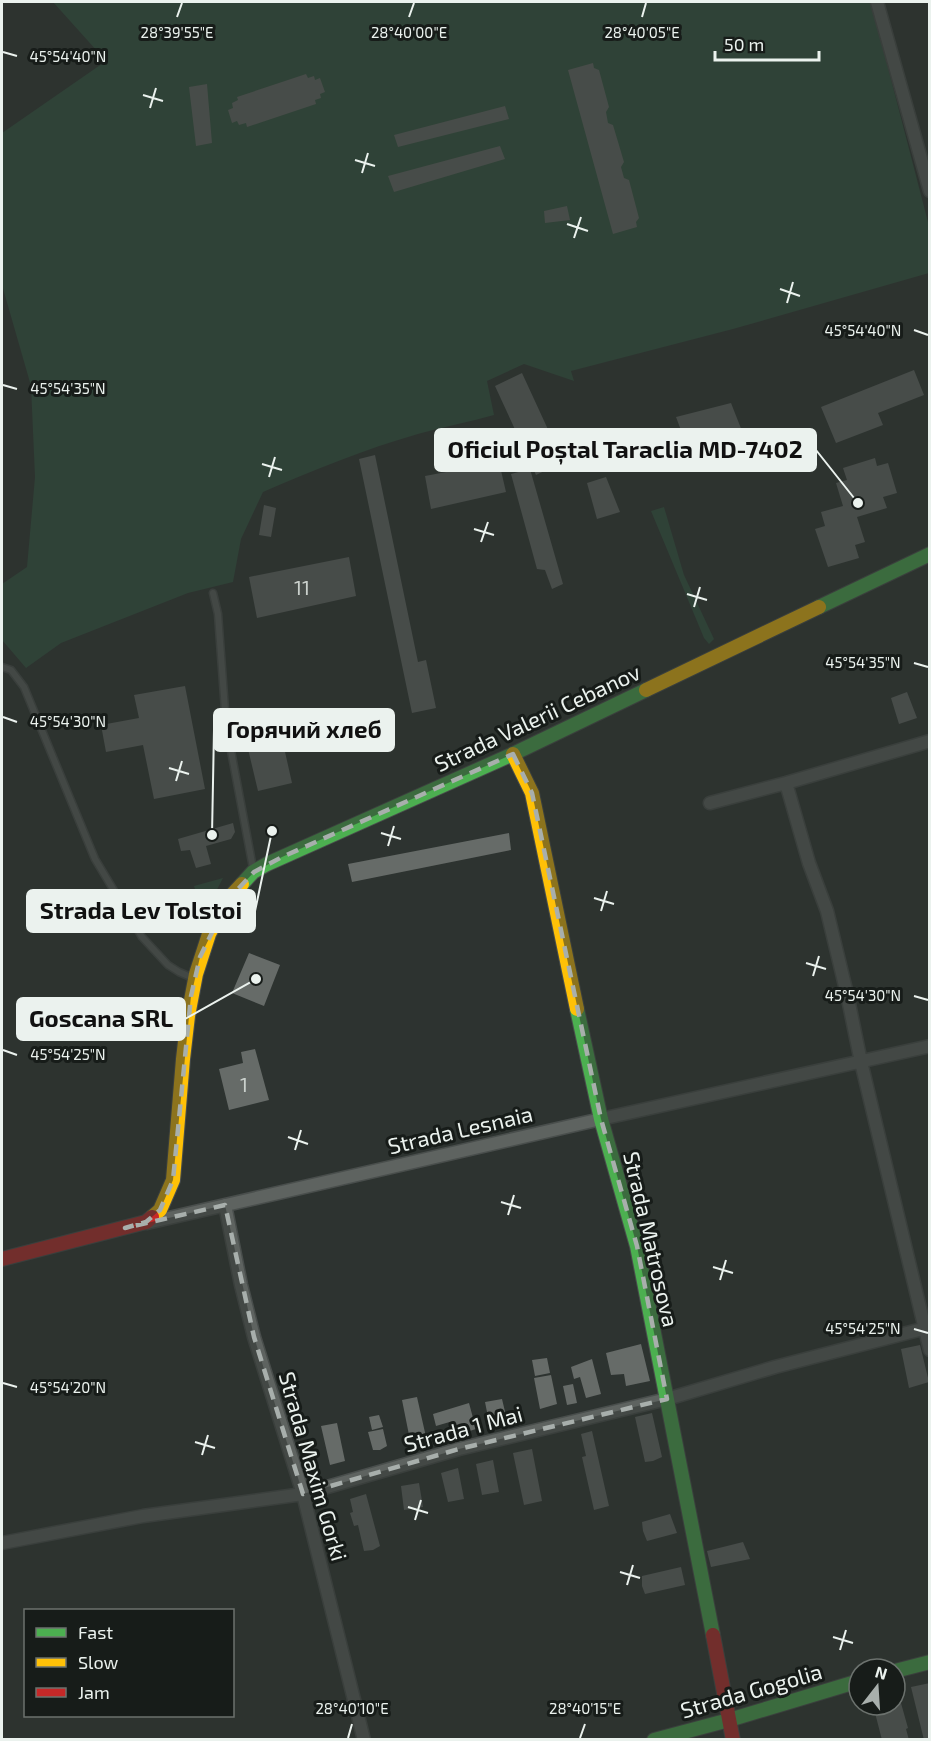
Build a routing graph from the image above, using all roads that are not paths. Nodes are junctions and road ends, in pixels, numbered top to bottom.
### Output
1 (877, 2) edge
2 (925, 157) edge
3 (930, 191) edge
4 (930, 554) edge
5 (213, 593) dead end
6 (2, 667) edge
7 (930, 741) edge
8 (513, 754) junction
9 (786, 783) junction
10 (710, 803) dead end
11 (254, 872) junction
12 (195, 979) junction
13 (930, 1046) edge
14 (861, 1062) junction
15 (601, 1119) junction
16 (225, 1205) junction
17 (125, 1228) junction
18 (2, 1259) edge
19 (927, 1328) edge
20 (930, 1350) edge
21 (667, 1399) junction
22 (303, 1494) junction
23 (2, 1543) edge
24 (930, 1662) edge
25 (907, 1668) edge
26 (847, 1685) edge
27 (729, 1720) junction
28 (364, 1740) edge
29 (654, 1740) edge
30 (733, 1740) edge

1 - 2 street
2 - 3 street
4 - 8 street, Strada Valerii Cebanov
5 - 11 lane
6 - 12 lane
7 - 9 street
8 - 11 street, Strada Valerii Cebanov
8 - 15 street, Strada Matrosova
9 - 10 street
9 - 14 street
11 - 12 street, Strada Valerii Cebanov
12 - 17 street
13 - 14 street, Strada Lesnaia
14 - 15 street, Strada Lesnaia
14 - 19 street
15 - 16 street, Strada Lesnaia
15 - 21 street, Strada Matrosova
16 - 17 street, Strada Lesnaia
16 - 22 street, Strada Maxim Gorki
17 - 18 street, Strada Lesnaia
19 - 20 street
19 - 21 street, Strada 1 Mai
21 - 22 street, Strada 1 Mai
21 - 27 street, Strada Matrosova
22 - 23 street, Strada 1 Mai
22 - 28 street, Strada Maxim Gorki
24 - 25 street
26 - 27 street, Strada Gogolia
27 - 29 street, Strada Gogolia
27 - 30 street, Strada Matrosova

